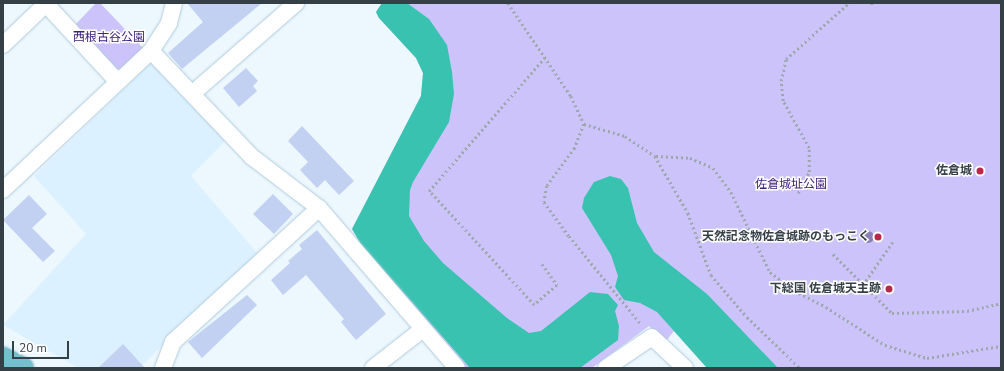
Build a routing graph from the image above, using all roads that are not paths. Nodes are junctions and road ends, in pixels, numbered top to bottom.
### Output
1 (174, 3) edge
2 (296, 3) edge
3 (45, 4) edge
4 (3, 45) edge
5 (151, 51) junction
6 (117, 81) junction
7 (193, 93) junction
8 (3, 190) edge
9 (319, 208) junction
10 (423, 329) junction
11 (3, 358) edge
12 (24, 368) edge
13 (163, 368) edge
14 (373, 368) edge
15 (456, 368) edge
16 (606, 368) edge
17 (685, 368) edge

1 - 5 street
2 - 7 street
3 - 4 street
3 - 6 street
5 - 6 street
5 - 7 street
6 - 8 street
7 - 9 street
9 - 10 street
9 - 13 street
10 - 14 street
10 - 15 street
11 - 12 highway
16 - 17 street

